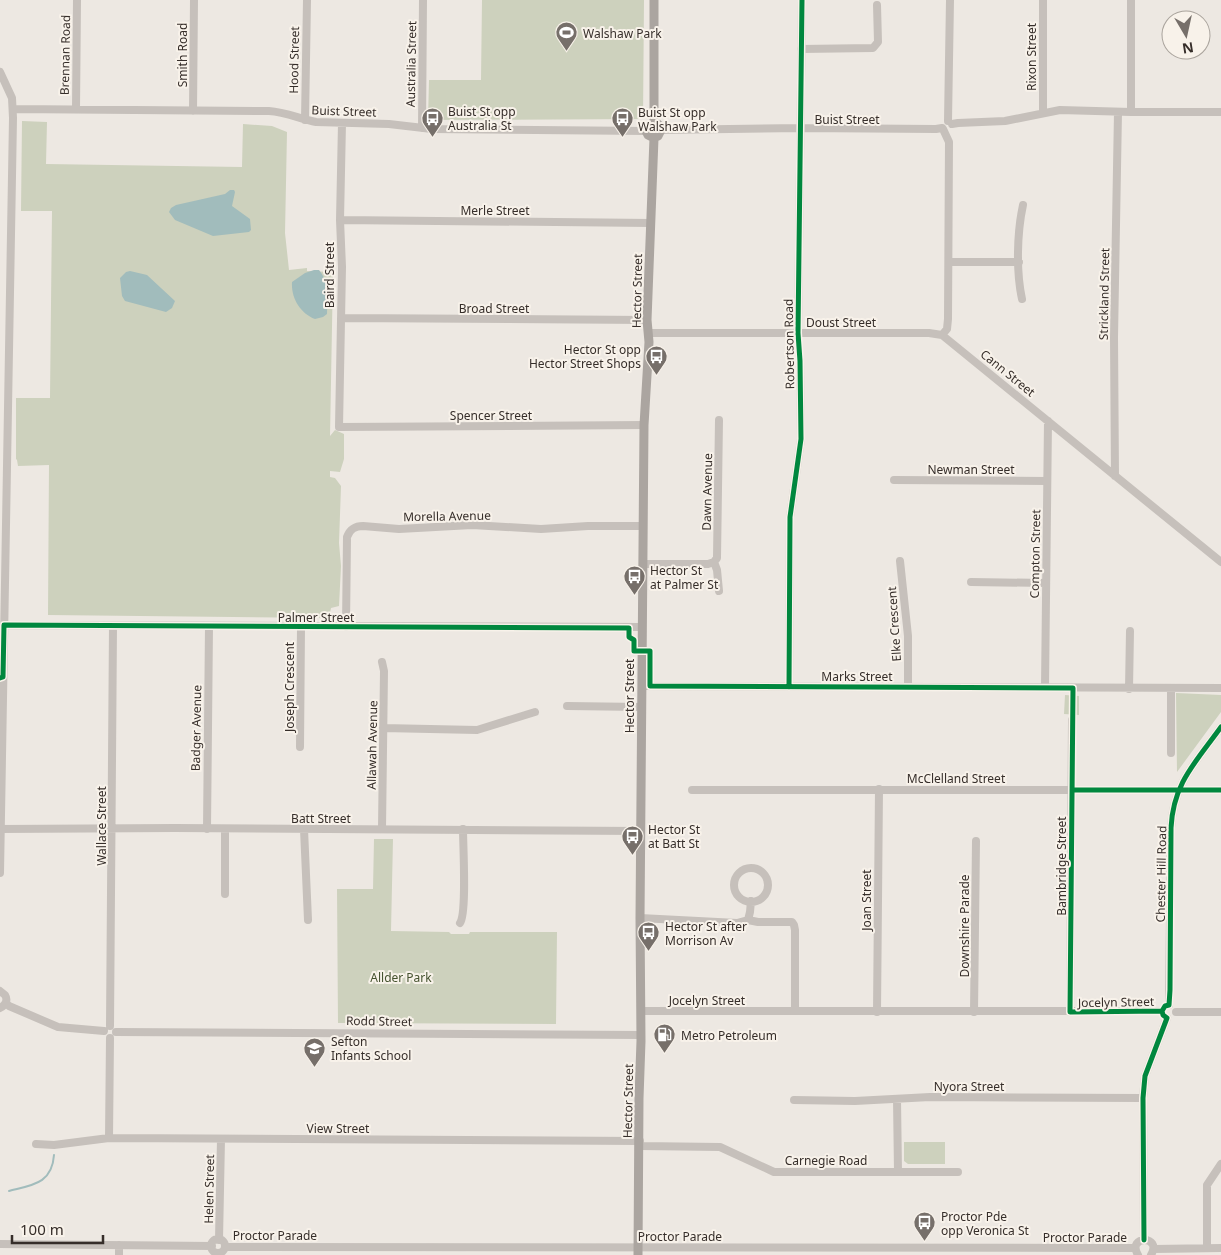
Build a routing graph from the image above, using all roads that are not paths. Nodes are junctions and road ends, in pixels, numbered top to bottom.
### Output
1 (77, 0) edge
2 (194, 0) edge
3 (307, 0) edge
4 (423, 0) edge
5 (654, 0) edge
6 (802, 0) edge
7 (950, 0) edge
8 (1043, 0) edge
9 (1131, 0) edge
10 (877, 5) dead end
11 (801, 49) junction
12 (0, 72) edge
13 (13, 109) junction
14 (76, 109) junction
15 (193, 111) junction
16 (1118, 112) junction
17 (1131, 112) junction
18 (1221, 112) edge
19 (1042, 113) junction
20 (305, 120) junction
21 (342, 123) junction
22 (654, 123) junction
23 (950, 123) junction
24 (422, 128) junction
25 (801, 128) junction
26 (942, 128) junction
27 (661, 130) junction
28 (646, 131) junction
29 (654, 138) junction
30 (1023, 205) dead end
31 (340, 220) junction
32 (651, 223) junction
33 (949, 262) junction
34 (1019, 262) junction
35 (1022, 299) dead end
36 (341, 318) junction
37 (647, 320) junction
38 (648, 333) junction
39 (798, 333) junction
40 (942, 335) junction
41 (800, 362) dead end
42 (4, 399) edge
43 (719, 420) dead end
44 (1048, 420) junction
45 (644, 425) junction
46 (339, 427) joint
47 (1115, 476) junction
48 (894, 480) dead end
49 (1047, 481) junction
50 (643, 526) junction
51 (900, 561) dead end
52 (714, 562) junction
53 (1221, 562) edge
54 (643, 564) junction
55 (971, 582) dead end
56 (1046, 583) junction
57 (719, 591) dead end
58 (4, 625) junction
59 (113, 626) junction
60 (209, 626) junction
61 (301, 627) junction
62 (346, 627) junction
63 (642, 628) junction
64 (1130, 631) dead end
65 (382, 662) dead end
66 (642, 686) junction
67 (908, 686) junction
68 (789, 687) junction
69 (1045, 687) junction
70 (1171, 688) junction
71 (1221, 688) edge
72 (1129, 689) junction
73 (567, 706) dead end
74 (642, 707) junction
75 (535, 712) dead end
76 (1072, 720) dead end
77 (1, 727) edge
78 (1221, 727) edge
79 (384, 728) junction
80 (300, 747) dead end
81 (1171, 754) dead end
82 (692, 790) dead end
83 (878, 790) junction
84 (1072, 790) junction
85 (1178, 790) junction
86 (1221, 790) edge
87 (112, 828) junction
88 (0, 829) edge
89 (207, 829) junction
90 (225, 829) junction
91 (304, 829) junction
92 (382, 829) junction
93 (463, 829) junction
94 (641, 831) junction
95 (976, 841) dead end
96 (0, 873) edge
97 (225, 894) dead end
98 (751, 901) junction
99 (640, 918) junction
100 (308, 920) dead end
101 (748, 920) junction
102 (460, 924) dead end
103 (0, 991) edge
104 (3, 1005) edge
105 (1169, 1005) junction
106 (641, 1011) junction
107 (795, 1011) junction
108 (877, 1012) junction
109 (974, 1012) junction
110 (1070, 1012) junction
111 (1176, 1012) junction
112 (1221, 1012) edge
113 (1165, 1014) junction
114 (110, 1032) junction
115 (641, 1034) junction
116 (1143, 1098) junction
117 (897, 1099) junction
118 (794, 1100) dead end
119 (109, 1138) junction
120 (221, 1139) junction
121 (36, 1144) dead end
122 (640, 1144) junction
123 (1221, 1164) edge
124 (898, 1172) junction
125 (958, 1172) dead end
126 (219, 1240) junction
127 (1144, 1240) junction
128 (0, 1244) edge
129 (120, 1245) junction
130 (212, 1246) junction
131 (401, 1246) junction
132 (225, 1247) junction
133 (1207, 1248) junction
134 (1221, 1248) edge
135 (638, 1251) edge
136 (1136, 1251) edge
137 (949, 1252) edge
138 (1153, 1252) edge
139 (218, 1254) edge
140 (119, 1255) edge
141 (401, 1255) edge

1 - 14 street, Brennan Road
2 - 15 street, Smith Road
3 - 20 street, Hood Street
4 - 24 street, Australia Street
5 - 22 main road
6 - 11 street, Robertson Road
7 - 23 street
8 - 19 street, Rixon Street
9 - 17 street
10 - 11 street
11 - 25 street, Robertson Road
12 - 13 street
13 - 14 street, Buist Street
13 - 42 street
14 - 15 street, Buist Street
15 - 20 street, Buist Street
16 - 17 street
16 - 19 street
16 - 47 street, Strickland Street
17 - 18 street
19 - 23 street
20 - 21 street, Buist Street
21 - 24 street, Buist Street
21 - 31 street, Baird Street
22 - 27 main road
22 - 28 main road
23 - 26 street
24 - 28 street, Buist Street
25 - 26 street, Buist Street
25 - 27 street, Buist Street
25 - 39 street, Robertson Road
26 - 33 street
27 - 29 main road
28 - 29 main road
29 - 32 main road, Hector Street
30 - 34 street
31 - 32 street, Merle Street
31 - 36 street, Baird Street
32 - 37 main road, Hector Street
33 - 34 street
33 - 40 street
34 - 35 street
36 - 37 street, Broad Street
36 - 46 street, Baird Street
37 - 38 main road, Hector Street
38 - 39 street, Doust Street
38 - 45 main road, Hector Street
39 - 40 street, Doust Street
40 - 44 street, Cann Street
41 - 68 street, Robertson Road
42 - 58 street
43 - 52 street, Dawn Avenue
44 - 47 street, Cann Street
44 - 49 street, Compton Street
45 - 46 street, Spencer Street
45 - 50 main road, Hector Street
47 - 53 street, Cann Street
48 - 49 street, Newman Street
49 - 56 street, Compton Street
50 - 54 main road, Hector Street
50 - 62 street, Morella Avenue
51 - 67 street, Elke Crescent
52 - 54 street
52 - 57 street, Dawn Avenue
54 - 63 main road, Hector Street
55 - 56 street
56 - 69 street, Compton Street
58 - 59 street, Palmer Street
58 - 77 street
59 - 60 street, Palmer Street
59 - 87 street, Wallace Street
60 - 61 street, Palmer Street
60 - 89 street, Badger Avenue
61 - 62 street, Palmer Street
61 - 80 street, Joseph Crescent
62 - 63 street, Palmer Street
63 - 66 main road, Hector Street
64 - 72 street
65 - 79 street, Allawah Avenue
66 - 68 street, Marks Street
66 - 74 main road, Hector Street
67 - 68 street, Marks Street
67 - 69 street, Marks Street
69 - 72 street, Marks Street
70 - 71 street, Marks Street
70 - 72 street, Marks Street
70 - 81 street
73 - 74 street
74 - 94 main road, Hector Street
75 - 79 street
76 - 84 street, Bambridge Street
77 - 88 street
78 - 85 street, Chester Hill Road
79 - 92 street, Allawah Avenue
82 - 83 street, McClelland Street
83 - 84 street, McClelland Street
83 - 108 street, Joan Street
84 - 85 street, McClelland Street
84 - 110 street, Bambridge Street
85 - 86 street, McClelland Street
85 - 105 street, Chester Hill Road
87 - 88 street, Batt Street
87 - 89 street, Batt Street
87 - 114 street, Wallace Street
88 - 96 street
89 - 90 street, Batt Street
90 - 91 street, Batt Street
90 - 97 street
91 - 92 street, Batt Street
91 - 100 street
92 - 93 street, Batt Street
93 - 94 street, Batt Street
93 - 102 street
94 - 99 main road, Hector Street
95 - 109 street, Downshire Parade
98 - 98 street
98 - 101 street
99 - 101 street
99 - 106 main road, Hector Street
101 - 107 street
103 - 104 street
104 - 114 street, Rodd Street
105 - 111 street
105 - 113 street
106 - 107 street, Jocelyn Street
106 - 115 main road, Hector Street
107 - 108 street, Jocelyn Street
108 - 109 street, Jocelyn Street
109 - 110 street, Jocelyn Street
110 - 113 street, Jocelyn Street
111 - 112 street
111 - 113 street
113 - 116 street
114 - 115 street, Rodd Street
114 - 119 street, Wallace Street
115 - 122 main road, Hector Street
116 - 117 street, Nyora Street
116 - 127 street
117 - 118 street, Nyora Street
117 - 124 street
119 - 120 street, View Street
119 - 121 street, View Street
120 - 122 street, View Street
120 - 126 street, Helen Street
122 - 124 street, Carnegie Road
122 - 135 main road, Hector Street
123 - 133 street
124 - 125 street, Carnegie Road
126 - 130 street
126 - 132 street
127 - 136 street
127 - 138 street
128 - 129 street
129 - 130 street
129 - 140 street
130 - 139 street
131 - 132 street, Proctor Parade
131 - 135 street, Proctor Parade
131 - 141 street
132 - 139 street
133 - 134 street
133 - 138 street
135 - 137 street, Proctor Parade
136 - 137 street, Proctor Parade

